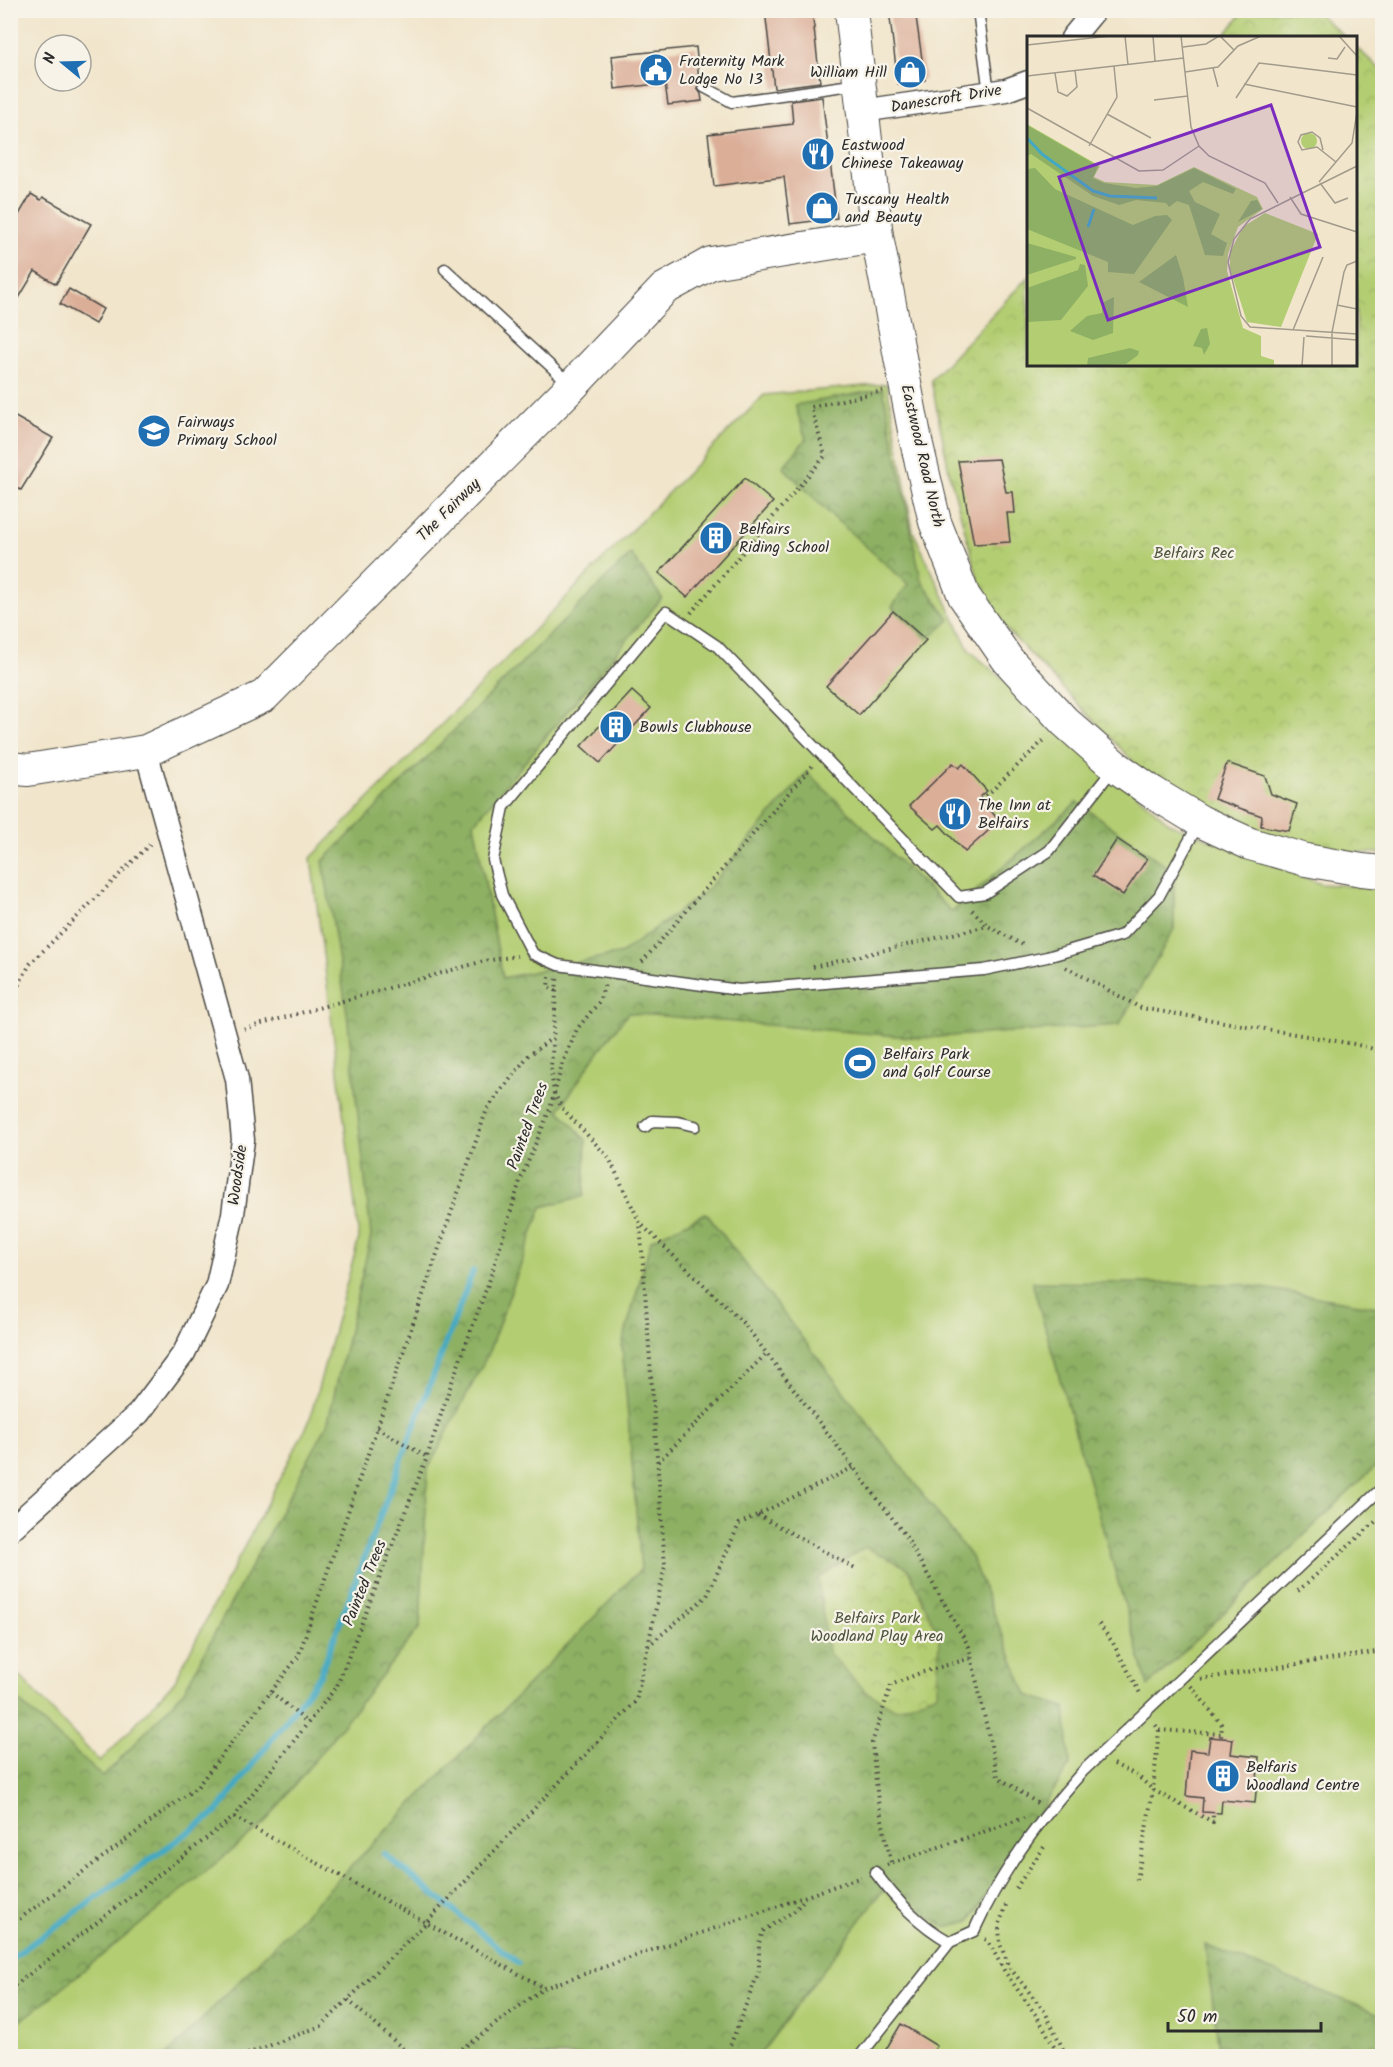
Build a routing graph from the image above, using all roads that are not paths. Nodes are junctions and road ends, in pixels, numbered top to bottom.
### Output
1 (851, 10) edge
2 (978, 10) edge
3 (1095, 10) edge
4 (1074, 36) edge
5 (1027, 83) edge
6 (704, 87) dead end
7 (989, 93) junction
8 (861, 98) junction
9 (878, 236) junction
10 (445, 269) dead end
11 (572, 386) junction
12 (146, 751) junction
13 (1115, 766) junction
14 (10, 768) edge
15 (1200, 821) junction
16 (1383, 872) edge
17 (695, 1126) dead end
18 (645, 1127) dead end
19 (1383, 1488) edge
20 (10, 1530) edge
21 (874, 1872) road end
22 (950, 1942) junction
23 (860, 2056) edge

1 - 8 street, Eastwood Road North
2 - 7 lane
3 - 4 street
5 - 7 street, Danescroft Drive
6 - 8 lane
7 - 8 street, Danescroft Drive
8 - 9 street, Eastwood Road North
9 - 11 street, The Fairway
9 - 13 street, Eastwood Road North
10 - 11 lane
11 - 12 street, The Fairway
12 - 14 street, The Fairway
12 - 20 street, Woodside
13 - 15 street, Eastwood Road North
13 - 15 lane
15 - 16 street, Eastwood Road North
17 - 18 lane
19 - 22 lane
21 - 22 lane
22 - 23 lane

